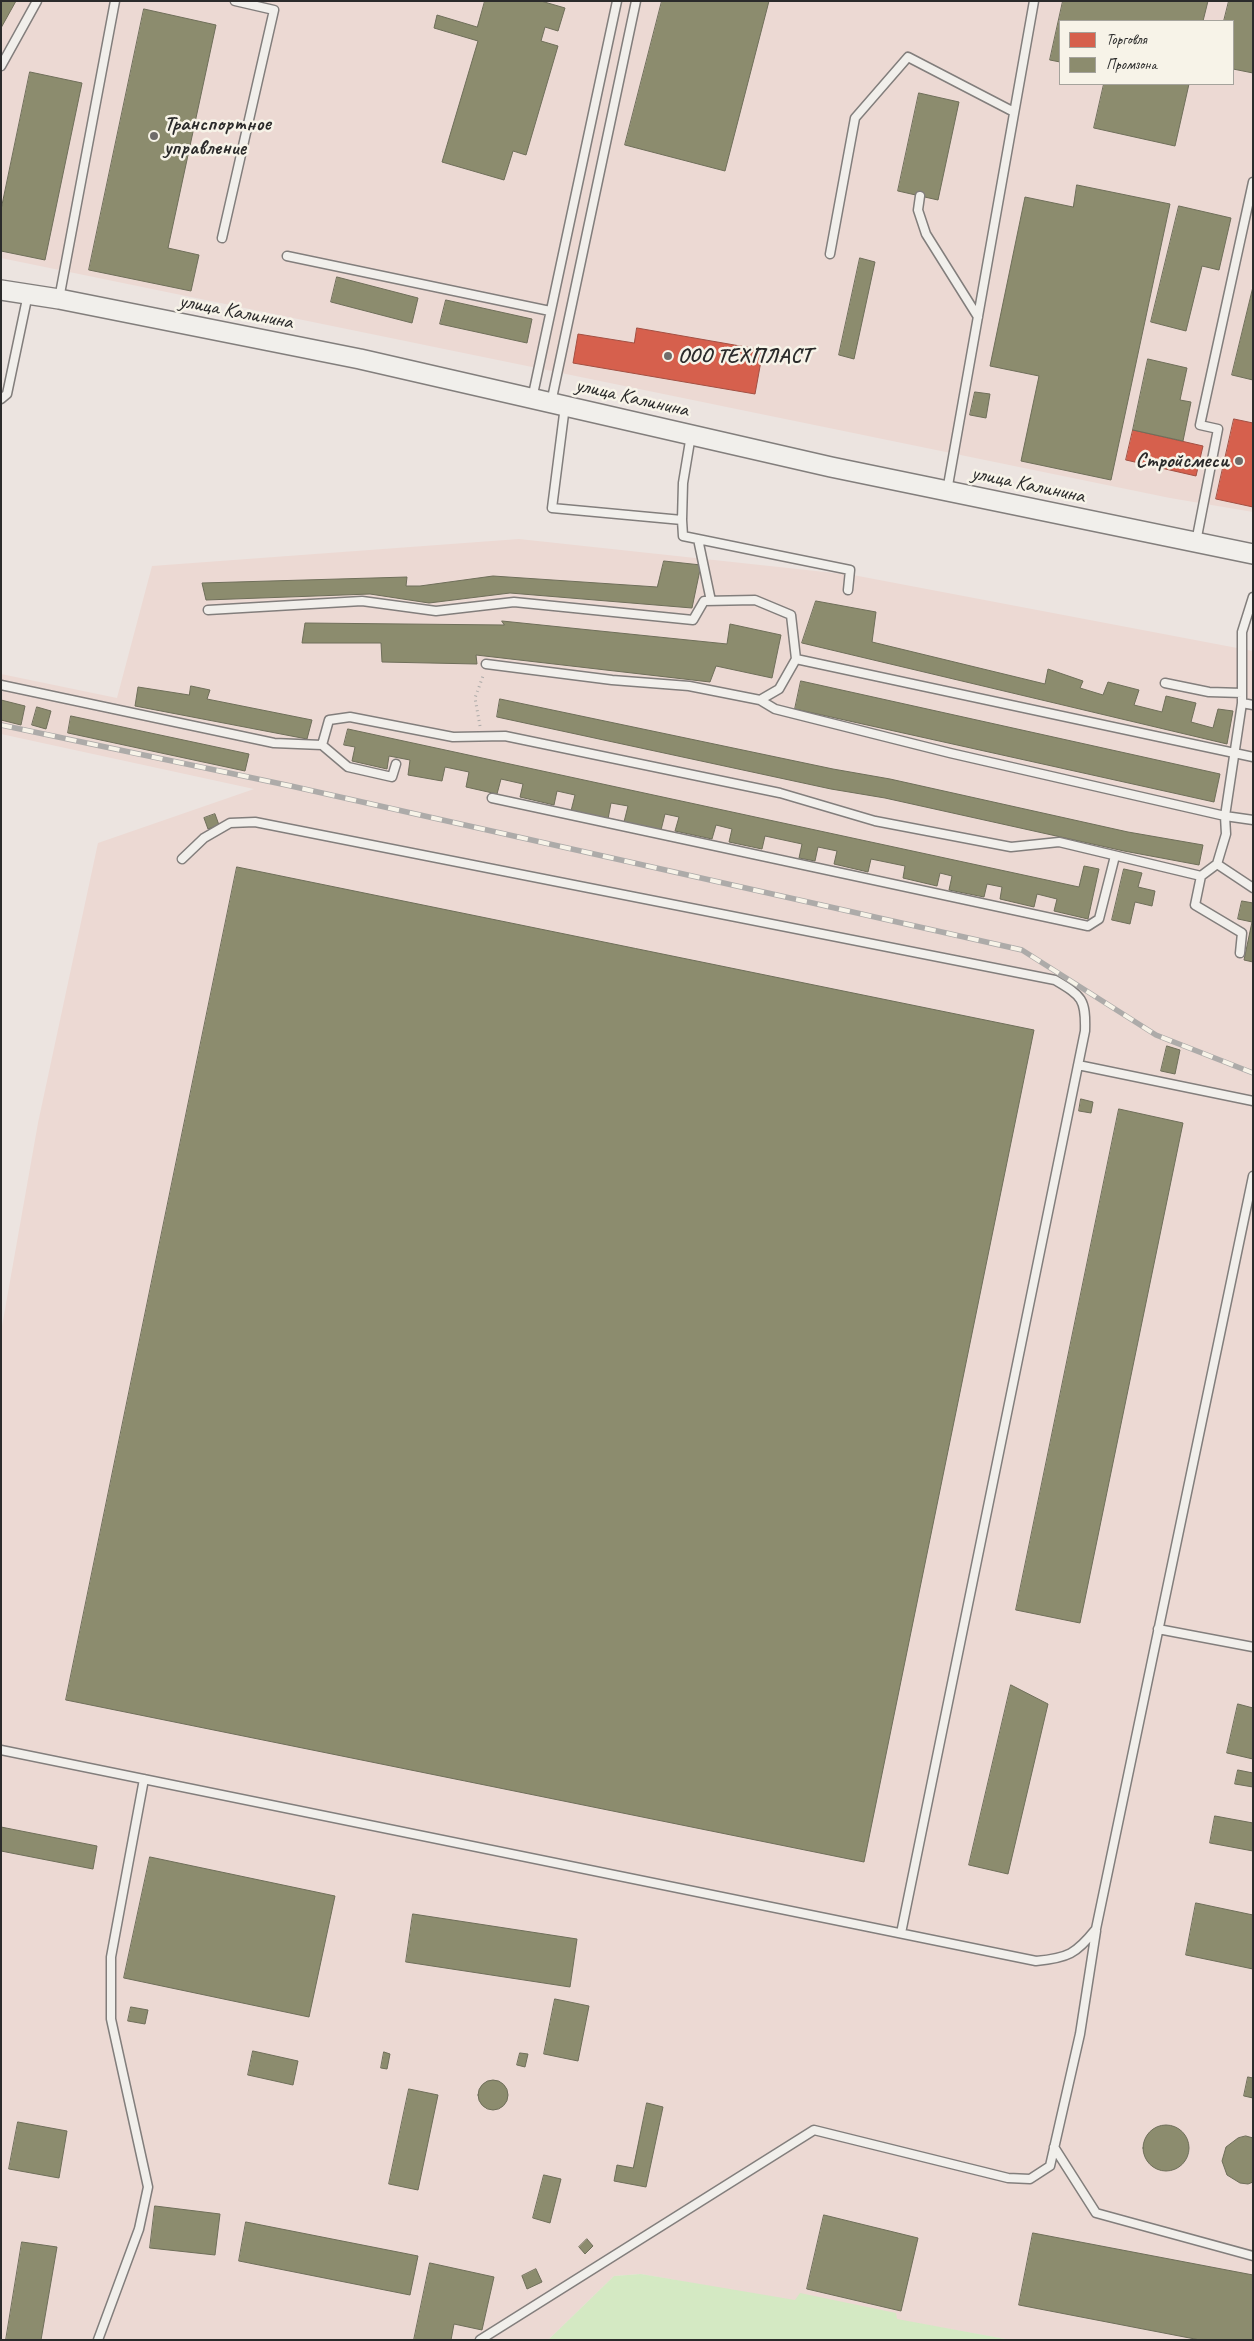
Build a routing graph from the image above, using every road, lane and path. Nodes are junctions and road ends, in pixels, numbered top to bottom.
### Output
1 (37, 1) edge
2 (115, 1) edge
3 (235, 1) edge
4 (617, 1) edge
5 (636, 1) edge
6 (1034, 1) edge
7 (1, 66) edge
8 (1014, 112) junction
9 (1253, 182) edge
10 (920, 196) dead end
11 (222, 238) dead end
12 (830, 254) dead end
13 (287, 256) dead end
14 (1, 290) edge
15 (28, 294) junction
16 (59, 299) junction
17 (550, 312) junction
18 (978, 317) junction
19 (532, 398) junction
20 (1, 399) edge
21 (558, 404) junction
22 (691, 435) junction
23 (947, 491) junction
24 (682, 520) junction
25 (698, 539) junction
26 (1196, 542) junction
27 (1253, 554) edge
28 (848, 590) dead end
29 (1253, 597) edge
30 (711, 601) junction
31 (208, 610) dead end
32 (796, 659) junction
33 (486, 664) joint
34 (1165, 683) dead end
35 (1, 685) edge
36 (1242, 693) junction
37 (760, 700) junction
38 (1242, 703) junction
39 (1253, 705) edge
40 (482, 736) junction
41 (322, 745) junction
42 (1235, 754) junction
43 (1253, 757) edge
44 (396, 764) dead end
45 (492, 798) dead end
46 (1225, 816) junction
47 (1253, 820) edge
48 (1115, 856) junction
49 (182, 859) dead end
50 (1217, 864) junction
51 (1201, 876) junction
52 (1253, 888) edge
53 (1240, 953) dead end
54 (1078, 1065) junction
55 (1253, 1101) edge
56 (1253, 1176) edge
57 (1158, 1629) junction
58 (1253, 1647) edge
59 (1, 1750) edge
60 (144, 1779) junction
61 (1096, 1929) junction
62 (901, 1934) junction
63 (1054, 2147) junction
64 (1253, 2256) edge
65 (98, 2340) edge
66 (480, 2340) edge

1 - 7 lane
2 - 16 lane
3 - 11 lane
4 - 17 lane
5 - 21 lane
6 - 8 lane
8 - 12 lane
8 - 18 lane
9 - 26 lane
10 - 18 lane
13 - 17 lane
14 - 15 street, улица Калинина
15 - 16 street, улица Калинина
15 - 20 lane
16 - 19 street, улица Калинина
17 - 19 lane
18 - 23 lane
19 - 21 street, улица Калинина
21 - 22 street, улица Калинина
21 - 24 lane
22 - 23 street, улица Калинина
22 - 24 lane
23 - 26 street, улица Калинина
24 - 25 lane
25 - 28 lane
25 - 30 lane
26 - 27 street, улица Калинина
29 - 36 lane
30 - 31 lane
30 - 32 lane
32 - 37 lane
32 - 42 lane
33 - 37 lane
33 - 40 path
34 - 36 lane
35 - 41 lane
36 - 38 lane
37 - 46 lane
38 - 39 lane
38 - 42 lane
40 - 41 lane
40 - 48 lane
41 - 44 lane
42 - 43 lane
42 - 46 lane
45 - 48 lane
46 - 47 lane
46 - 50 lane
48 - 51 lane
49 - 54 lane
50 - 51 lane
50 - 52 lane
51 - 53 lane
54 - 55 lane
54 - 62 lane
56 - 57 lane
57 - 58 lane
57 - 61 lane
59 - 60 lane
60 - 62 lane
60 - 65 lane
61 - 62 lane
61 - 63 lane
63 - 64 lane
63 - 66 lane

